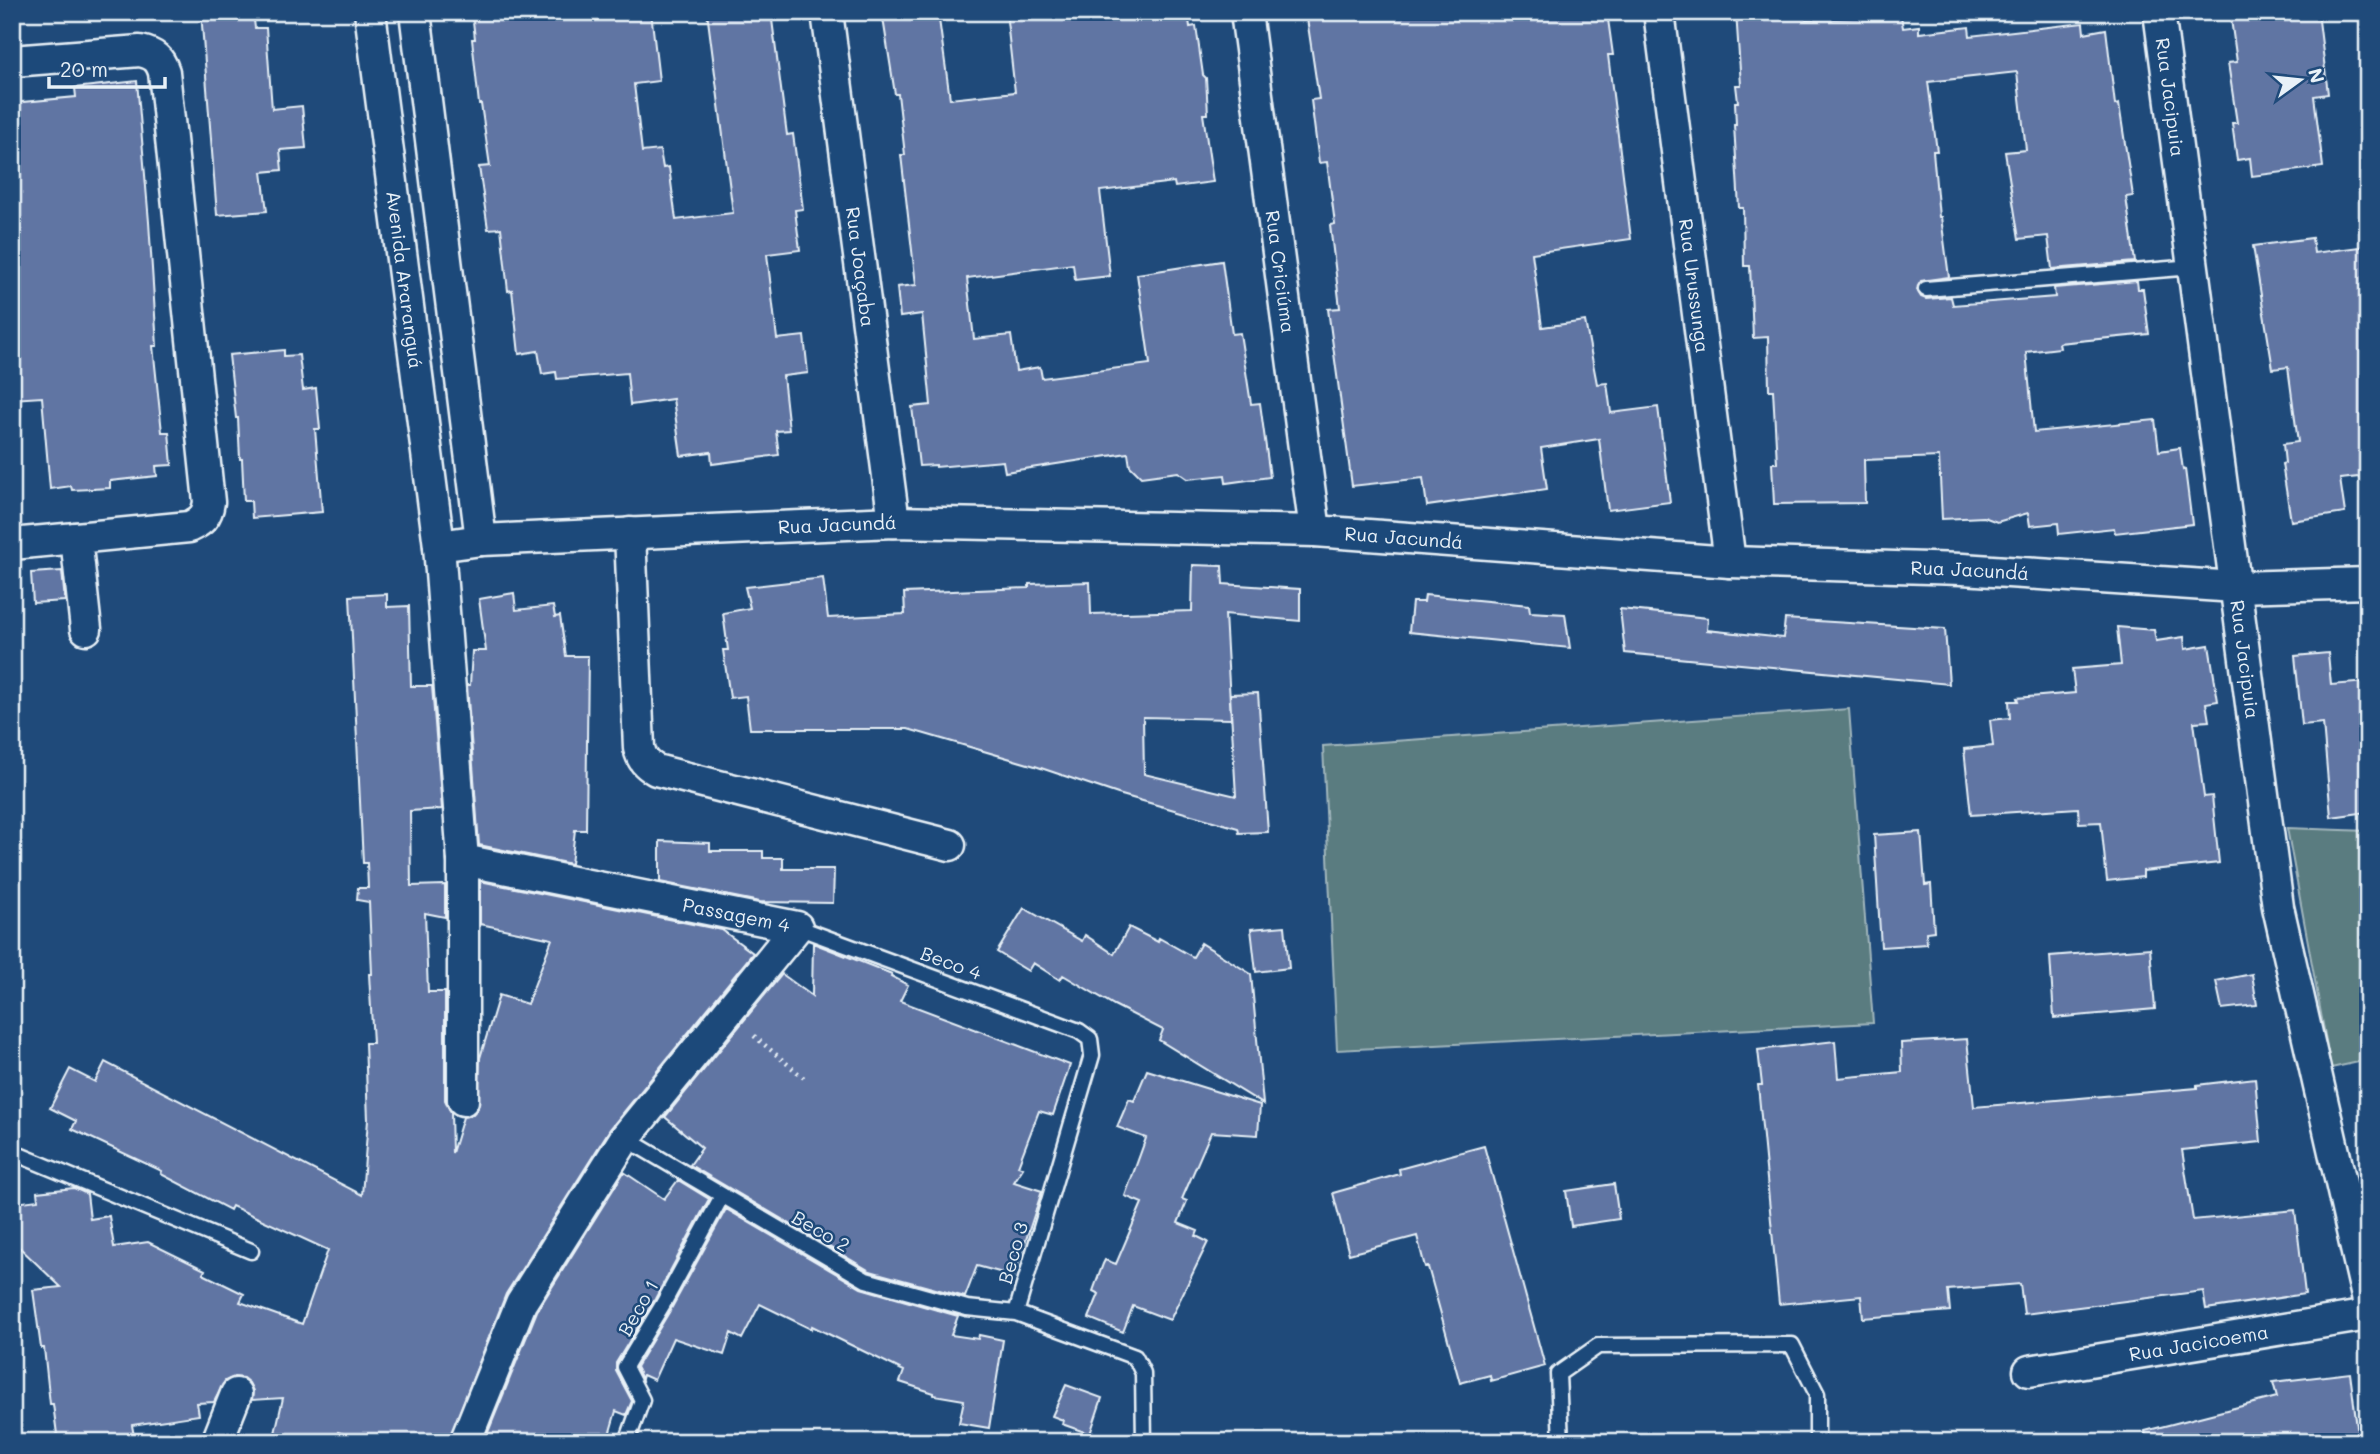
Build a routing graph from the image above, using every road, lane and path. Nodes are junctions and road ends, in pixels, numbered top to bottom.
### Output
1 (370, 12) edge
2 (415, 12) edge
3 (827, 12) edge
4 (1246, 12) edge
5 (1659, 12) edge
6 (2159, 12) edge
7 (12, 61) edge
8 (429, 132) junction
9 (387, 141) junction
10 (2193, 267) junction
11 (1926, 289) dead end
12 (894, 522) junction
13 (1315, 531) junction
14 (630, 533) junction
15 (76, 538) junction
16 (481, 540) junction
17 (12, 544) edge
18 (439, 546) junction
19 (1730, 562) junction
20 (2368, 583) edge
21 (2236, 587) junction
22 (86, 629) dead end
23 (950, 845) dead end
24 (463, 860) junction
25 (797, 927) junction
26 (727, 1013) junction
27 (1090, 1039) joint
28 (804, 1078) dead end
29 (463, 1100) dead end
30 (625, 1138) junction
31 (12, 1152) edge
32 (722, 1196) junction
33 (251, 1251) dead end
34 (2368, 1301) edge
35 (1016, 1313) junction
36 (2368, 1315) edge
37 (2029, 1371) dead end
38 (236, 1394) dead end
39 (217, 1442) edge
40 (465, 1442) edge
41 (627, 1442) edge
42 (1144, 1442) edge
43 (1560, 1442) edge
44 (1817, 1442) edge

1 - 9 street, Avenida Araranguá
2 - 8 street
3 - 12 street, Rua Joaçaba
4 - 13 street, Rua Criciúma
5 - 19 street, Rua Urussunga
6 - 10 street, Rua Jacipuia
7 - 15 street
8 - 9 street
8 - 16 street
9 - 18 street, Avenida Araranguá
10 - 11 lane
10 - 21 street, Rua Jacipuia
12 - 13 street, Rua Jacundá
12 - 14 street, Rua Jacundá
13 - 19 street, Rua Jacundá
14 - 16 street, Rua Jacundá
14 - 23 street
15 - 17 street
15 - 22 street
16 - 18 street, Rua Jacundá
18 - 24 street
19 - 21 street, Rua Jacundá
20 - 21 street, Rua Jacundá
21 - 34 street, Rua Jacipuia
24 - 25 street, Passagem 4
24 - 29 street
25 - 26 street, Passagem 4
25 - 27 lane, Beco 4
26 - 28 path
26 - 30 street, Passagem 4
27 - 35 lane, Beco 3
30 - 32 lane, Beco 2
30 - 40 street, Passagem 4
31 - 33 lane
32 - 35 lane, Beco 2
32 - 41 lane, Beco 1
35 - 42 lane, Beco 3
36 - 37 street, Rua Jacicoema
38 - 39 street
43 - 44 lane

